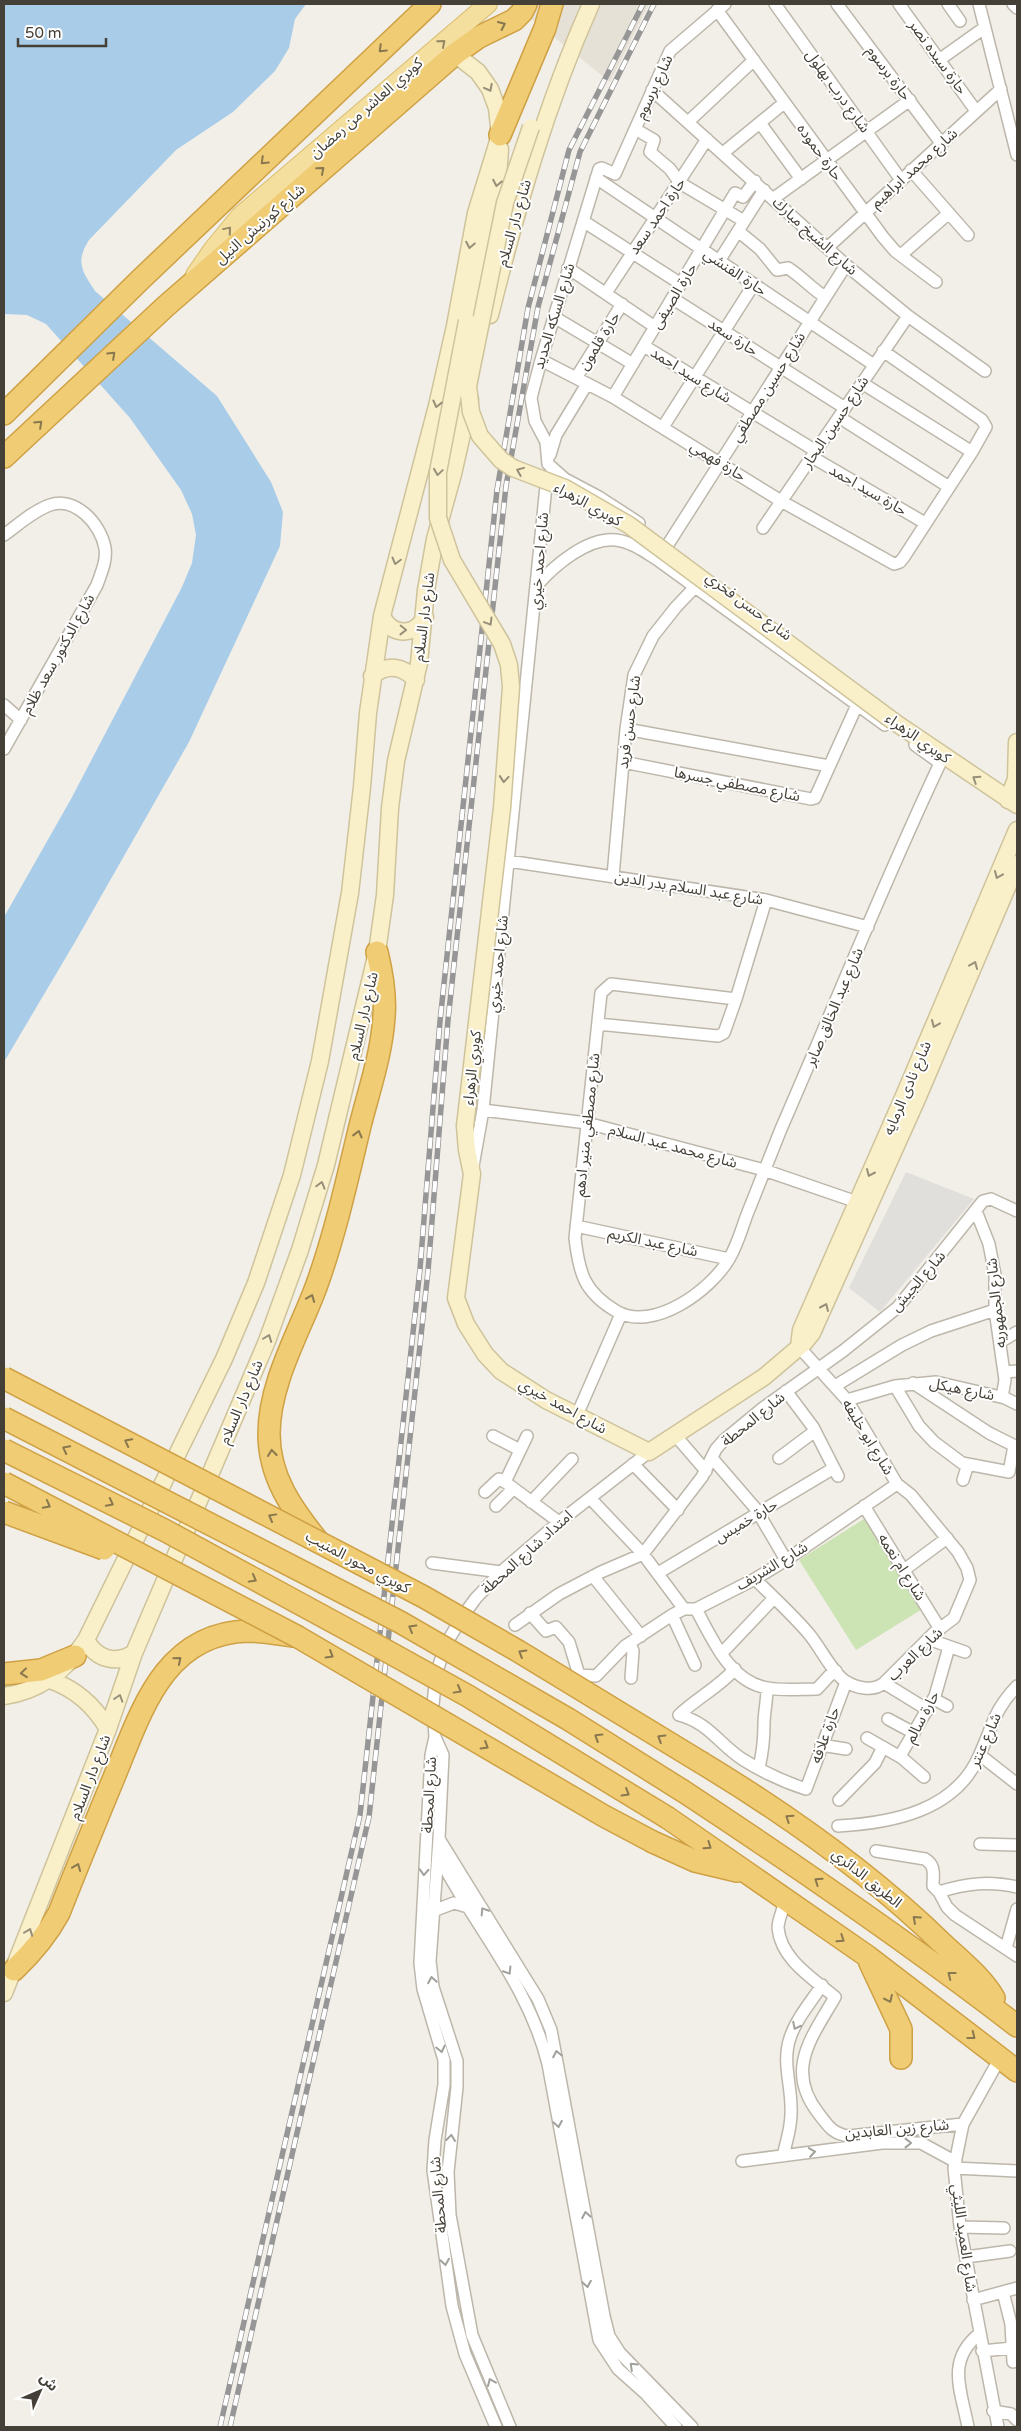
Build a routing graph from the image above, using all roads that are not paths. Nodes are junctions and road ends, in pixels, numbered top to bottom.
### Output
1 (430, 4) edge
2 (488, 4) edge
3 (526, 4) edge
4 (552, 4) edge
5 (591, 4) edge
6 (775, 4) edge
7 (837, 4) edge
8 (899, 4) edge
9 (948, 4) edge
10 (979, 4) edge
11 (1013, 4) edge
12 (721, 7) edge
13 (1017, 8) edge
14 (960, 21) dead end
15 (984, 28) junction
16 (455, 54) junction
17 (566, 60) junction
18 (754, 60) junction
19 (939, 60) junction
20 (1001, 89) junction
21 (652, 90) junction
22 (910, 100) junction
23 (784, 103) junction
24 (976, 111) junction
25 (688, 122) junction
26 (760, 123) junction
27 (635, 129) junction
28 (867, 131) junction
29 (500, 135) junction
30 (707, 139) junction
31 (941, 143) junction
32 (723, 153) junction
33 (1017, 155) edge
34 (826, 160) junction
35 (911, 170) junction
36 (598, 173) junction
37 (801, 178) junction
38 (901, 180) junction
39 (755, 182) junction
40 (680, 183) junction
41 (764, 190) junction
42 (774, 198) junction
43 (725, 210) junction
44 (865, 213) junction
45 (949, 213) junction
46 (656, 218) junction
47 (583, 221) junction
48 (744, 221) junction
49 (738, 231) junction
50 (968, 235) dead end
51 (827, 248) junction
52 (701, 249) junction
53 (633, 252) junction
54 (901, 255) junction
55 (719, 261) junction
56 (846, 265) junction
57 (568, 268) junction
58 (936, 282) dead end
59 (190, 284) junction
60 (681, 284) junction
61 (754, 284) junction
62 (606, 293) junction
63 (825, 297) junction
64 (672, 298) junction
65 (622, 304) junction
66 (908, 316) junction
67 (554, 317) junction
68 (810, 322) junction
69 (655, 327) junction
70 (724, 331) junction
71 (598, 343) junction
72 (644, 346) junction
73 (883, 352) junction
74 (541, 360) junction
75 (632, 364) junction
76 (874, 365) junction
77 (781, 367) junction
78 (985, 371) dead end
79 (695, 377) junction
80 (576, 378) junction
81 (862, 383) junction
82 (587, 384) junction
83 (613, 397) junction
84 (752, 412) junction
85 (842, 413) junction
86 (4, 414) edge
87 (663, 427) junction
88 (972, 452) junction
89 (814, 454) junction
90 (4, 457) edge
91 (720, 463) junction
92 (548, 464) junction
93 (949, 487) junction
94 (782, 502) junction
95 (925, 524) junction
96 (763, 528) dead end
97 (4, 535) edge
98 (668, 544) junction
99 (658, 560) junction
100 (538, 584) junction
101 (695, 587) junction
102 (382, 616) junction
103 (425, 616) junction
104 (372, 676) junction
105 (416, 680) junction
106 (4, 705) edge
107 (857, 705) junction
108 (21, 720) junction
109 (626, 729) junction
110 (1017, 742) edge
111 (4, 749) edge
112 (942, 760) junction
113 (623, 762) junction
114 (829, 766) junction
115 (1012, 803) edge
116 (1017, 830) edge
117 (508, 861) junction
118 (1017, 864) edge
119 (612, 876) junction
120 (766, 900) junction
121 (868, 927) junction
122 (377, 952) junction
123 (736, 999) junction
124 (598, 1024) junction
125 (483, 1110) junction
126 (587, 1123) junction
127 (764, 1170) junction
128 (472, 1174) junction
129 (858, 1202) junction
130 (976, 1211) junction
131 (1017, 1211) edge
132 (576, 1226) junction
133 (729, 1259) junction
134 (995, 1310) junction
135 (621, 1314) junction
136 (1017, 1332) edge
137 (1000, 1342) junction
138 (799, 1347) junction
139 (818, 1368) junction
140 (1017, 1371) edge
141 (1005, 1372) junction
142 (4, 1378) edge
143 (914, 1383) junction
144 (835, 1386) junction
145 (895, 1386) junction
146 (786, 1391) junction
147 (1002, 1397) junction
148 (847, 1400) junction
149 (1017, 1404) edge
150 (577, 1415) junction
151 (4, 1418) edge
152 (815, 1431) junction
153 (675, 1435) junction
154 (493, 1436) dead end
155 (528, 1436) dead end
156 (1016, 1447) edge
157 (4, 1450) edge
158 (520, 1450) junction
159 (649, 1452) junction
160 (712, 1458) junction
161 (779, 1458) dead end
162 (572, 1459) dead end
163 (633, 1464) junction
164 (968, 1464) junction
165 (706, 1471) junction
166 (963, 1480) dead end
167 (4, 1483) edge
168 (897, 1484) junction
169 (509, 1485) junction
170 (485, 1492) dead end
171 (590, 1498) junction
172 (531, 1502) junction
173 (496, 1506) dead end
174 (864, 1506) junction
175 (678, 1510) junction
176 (4, 1512) edge
177 (760, 1514) junction
178 (559, 1522) junction
179 (947, 1538) junction
180 (318, 1541) junction
181 (643, 1554) junction
182 (786, 1560) junction
183 (432, 1563) dead end
184 (904, 1570) junction
185 (501, 1572) junction
186 (658, 1573) junction
187 (593, 1576) junction
188 (755, 1579) junction
189 (187, 1580) junction
190 (774, 1598) junction
191 (690, 1609) junction
192 (530, 1613) junction
193 (672, 1615) junction
194 (954, 1618) joint
195 (515, 1625) dead end
196 (940, 1629) junction
197 (641, 1636) junction
198 (298, 1637) junction
199 (928, 1640) junction
200 (630, 1643) junction
201 (949, 1647) junction
202 (81, 1648) junction
203 (965, 1652) dead end
204 (134, 1653) junction
205 (721, 1654) junction
206 (695, 1665) dead end
207 (735, 1669) junction
208 (836, 1671) junction
209 (4, 1674) edge
210 (631, 1678) dead end
211 (50, 1680) junction
212 (846, 1682) junction
213 (884, 1683) junction
214 (1017, 1686) edge
215 (767, 1688) junction
216 (4, 1696) edge
217 (934, 1699) junction
218 (946, 1706) dead end
219 (928, 1710) junction
220 (888, 1719) dead end
221 (108, 1729) junction
222 (914, 1733) junction
223 (436, 1737) junction
224 (867, 1738) dead end
225 (821, 1745) junction
226 (883, 1747) junction
227 (846, 1749) dead end
228 (980, 1755) junction
229 (900, 1756) junction
230 (702, 1763) joint
231 (758, 1768) junction
232 (924, 1777) dead end
233 (1017, 1784) edge
234 (839, 1800) dead end
235 (838, 1826) dead end
236 (426, 1835) junction
237 (439, 1839) junction
238 (980, 1844) dead end
239 (1017, 1845) edge
240 (876, 1851) dead end
241 (437, 1854) junction
242 (746, 1872) junction
243 (1017, 1887) edge
244 (939, 1892) junction
245 (785, 1901) junction
246 (468, 1907) junction
247 (1017, 1909) edge
248 (433, 1911) junction
249 (1006, 1948) junction
250 (866, 1956) junction
251 (1017, 1956) edge
252 (9, 1973) edge
253 (822, 1985) junction
254 (4, 1993) edge
255 (1012, 2023) edge
256 (901, 2058) dead end
257 (1000, 2058) junction
258 (1017, 2071) edge
259 (808, 2098) junction
260 (791, 2101) junction
261 (963, 2124) junction
262 (782, 2156) junction
263 (742, 2161) dead end
264 (955, 2165) junction
265 (1017, 2172) edge
266 (960, 2227) junction
267 (1004, 2228) dead end
268 (1010, 2251) dead end
269 (966, 2257) junction
270 (1017, 2288) edge
271 (1003, 2292) junction
272 (974, 2300) junction
273 (980, 2334) junction
274 (1012, 2348) junction
275 (982, 2351) junction
276 (1013, 2362) dead end
277 (650, 2391) junction
278 (993, 2411) junction
279 (1017, 2420) edge
280 (692, 2426) edge
281 (496, 2427) edge
282 (510, 2427) edge
283 (676, 2427) edge
284 (968, 2427) edge
285 (998, 2427) edge

1 -> 86 highway
59 -> 2 main road, كوبري العاشر من رمضان
16 -> 3 highway, شارع كورنيش النيل
4 - 29 highway
5 - 17 main road, شارع دار السلام
6 - 28 street, شارع درب بهلول
7 - 22 street, حارة برسوم
8 - 19 street, حارة سيده نصر
9 - 14 street
10 - 15 street
11 - 13 street
12 - 18 street, حارة حموده
12 - 21 street, شارع برسوم
15 - 19 street
15 - 20 street
16 -> 29 main road
59 -> 16 highway, شارع كورنيش النيل
17 - 103 main road, شارع دار السلام
112 -> 17 main road, كوبري الزهراء, bridge
18 - 23 street, حارة حموده
18 - 25 street
19 - 24 street, حارة سيده نصر
20 - 24 street, شارع محمد ابراهيم
20 - 33 street
21 - 25 street, شارع الشيخ مبارك
21 - 27 street, شارع برسوم
22 - 28 street
22 - 31 street, حارة برسوم
23 - 26 street
23 - 34 street, حارة حموده
24 - 31 street, شارع محمد ابراهيم
25 - 30 street, شارع الشيخ مبارك
26 - 32 street
26 - 37 street
27 - 36 street, شارع برسوم
27 - 40 street
28 - 34 street
28 - 38 street, شارع درب بهلول
29 -> 102 main road
29 -> 128 main road, كوبري الزهراء, bridge
30 - 32 street, شارع الشيخ مبارك
30 - 40 street, حارة احمد سعد
31 - 35 street, شارع محمد ابراهيم
32 - 39 street, شارع الشيخ مبارك
34 - 37 street
34 - 44 street, حارة حموده
35 - 38 street, شارع محمد ابراهيم
35 - 45 street
36 - 46 street, حارة الفنشي
36 - 47 street, شارع السكه الحديد
37 - 42 street
38 - 44 street, شارع محمد ابراهيم
39 - 41 street, شارع الشيخ مبارك
39 - 43 street, حارة الصيفى
40 - 43 street
40 - 46 street, حارة احمد سعد
41 - 42 street, شارع الشيخ مبارك
41 - 48 street
42 - 51 street, شارع الشيخ مبارك
43 - 48 street
43 - 52 street, حارة الصيفى
44 - 51 street, شارع محمد ابراهيم
44 - 54 street, حارة حموده
45 - 50 street
45 - 54 street
46 - 52 street, حارة الفنشي
46 - 53 street, حارة احمد سعد
47 - 53 street
47 - 57 street, شارع السكه الحديد
48 - 49 street
49 - 55 street
49 - 63 street
51 - 56 street, شارع الشيخ مبارك
52 - 55 street, حارة الفنشي
52 - 60 street, حارة الصيفى
53 - 60 street
53 - 62 street, حارة احمد سعد
54 - 58 street, حارة حموده
55 - 61 street, حارة الفنشي
56 - 63 street, شارع حسين مصطفي
56 - 66 street, شارع الشيخ مبارك
57 - 62 street
57 - 67 street, شارع السكه الحديد
90 -> 59 highway, شارع كورنيش النيل
60 - 64 street, حارة الصيفى
61 - 68 street, حارة الفنشي
61 - 70 street
62 - 65 street
63 - 68 street, شارع حسين مصطفي
64 - 69 street, حارة الصيفى
64 - 70 street, حارة سعد
65 - 69 street
65 - 71 street, حارة قلمون
66 - 73 street, شارع حسين البحار
66 - 78 street, شارع الشيخ مبارك
67 - 71 street
67 - 74 street, شارع السكه الحديد
68 - 76 street, حارة الفنشي
68 - 77 street, شارع حسين مصطفي
69 - 72 street, حارة الصيفى
70 - 77 street, حارة سعد
70 - 79 street
71 - 75 street
71 - 80 street, حارة قلمون
72 - 75 street, حارة الصيفى
72 - 79 street, شارع سيد احمد
73 - 76 street, شارع حسين البحار
73 - 88 street
74 - 80 street, حارة فهمي
74 - 92 street, شارع السكه الحديد
75 - 83 street, حارة الصيفى
76 - 81 street, شارع حسين البحار
77 - 84 street, شارع حسين مصطفي
77 - 85 street, حارة سعد
79 - 84 street, شارع سيد احمد
79 - 87 street
80 - 82 street, حارة فهمي
81 - 85 street, شارع حسين البحار
81 - 88 street
82 - 83 street, حارة فهمي
82 - 92 street, شارع احمد خيري
83 - 87 street, حارة فهمي
84 - 89 street, شارع سيد احمد
84 - 91 street, شارع حسين مصطفي
85 - 89 street, شارع حسين البحار
85 - 93 street, حارة سعد
87 - 91 street, حارة فهمي
88 - 93 street
89 - 94 street, شارع حسين البحار
89 - 95 street, حارة سيد احمد
91 - 94 street, حارة فهمي
91 - 98 street, شارع حسين مصطفي
92 - 98 street, شارع حسن فخري
92 - 100 street, شارع احمد خيري
93 - 95 street
94 - 95 street, حارة فهمي
94 - 96 street, شارع حسين البحار
97 - 108 street, شارع الدكتور سعد ظلام
98 - 99 street, شارع حسين مصطفي
98 - 112 street, شارع حسن فخري
99 - 100 street, شارع حسن فخري
99 - 101 street, شارع حسن فخري
100 - 117 street, شارع احمد خيري
101 - 107 street, شارع حسن فخري
101 - 109 street, شارع حسن فريد
102 -> 103 main road
102 - 104 main road
103 - 105 main road, شارع دار السلام
104 - 105 main road
104 - 202 main road
105 - 122 main road, شارع دار السلام
106 - 108 street
107 - 112 street, شارع حسن فخري
107 - 114 street, شارع مصطفي جسرها
108 - 111 street, شارع الدكتور سعد ظلام
109 - 113 street, شارع حسن فريد
109 - 114 street
110 - 115 main road
115 -> 112 main road, كوبري الزهراء
112 - 121 street, شارع عبد الخالق صابر
113 - 114 street, شارع مصطفي جسرها
113 - 119 street, شارع حسن فريد
116 -> 129 main road, شارع نادى الرمايه
117 - 119 street, شارع عبد السلام بدر الدين
117 - 125 street, شارع احمد خيري
138 -> 118 main road, شارع نادى الرمايه
119 - 120 street, شارع عبد السلام بدر الدين
120 - 121 street, شارع عبد السلام بدر الدين
120 - 123 street
121 - 127 street, شارع عبد الخالق صابر
180 -> 122 highway
204 -> 122 main road, شارع دار السلام
123 - 124 street
123 - 124 street, شارع مصطفي منير ادهم
124 - 126 street, شارع مصطفي منير ادهم
125 - 126 street, شارع محمد عبد السلام
125 - 128 street, شارع احمد خيري
126 - 127 street, شارع محمد عبد السلام
126 - 132 street, شارع مصطفي منير ادهم
127 - 129 street, شارع محمد عبد السلام
127 - 133 street, شارع عبد الخالق صابر
128 - 150 main road, شارع احمد خيري
129 - 138 main road, شارع نادى الرمايه
130 - 131 street, شارع الجيش
130 - 134 street, شارع الجمهوريه
130 - 139 street, شارع الجيش
132 - 133 street, شارع عبد الكريم
132 - 135 street, شارع مصطفي منير ادهم
133 - 135 street, شارع عبد الخالق صابر
134 - 137 street, شارع الجمهوريه
134 - 144 street
135 - 150 street
136 - 137 street
137 - 141 street, شارع الجمهوريه
138 - 139 street, شارع ابو خليفه
138 - 153 main road, شارع نادى الرمايه
139 - 144 street, شارع ابو خليفه
139 - 146 street, شارع المحطة
140 - 141 street
141 - 147 street, شارع الجمهوريه
180 -> 142 highway, كوبري محور المنيب, bridge
143 - 145 street, شارع هيكل
143 - 147 street, شارع هيكل
143 - 156 street
144 - 148 street, شارع ابو خليفه
145 - 148 street, شارع هيكل
145 - 164 street
146 - 152 street
146 - 160 street, شارع المحطة
147 - 149 street, شارع هيكل
148 - 168 street, شارع ابو خليفه
150 - 159 main road, شارع احمد خيري
255 -> 151 highway, الطريق الدائري, bridge
152 - 161 street
152 - 177 street, حارة خميس
153 - 159 main road, شارع نادى الرمايه
153 - 165 street
154 - 158 street
155 - 158 street
156 - 164 street
157 -> 242 highway, bridge
158 - 169 street
159 - 163 street, امتداد شارع المحطة
160 - 165 street, شارع المحطة
160 - 177 street
162 - 172 street
163 - 171 street, امتداد شارع المحطة
163 - 175 street
164 - 166 street
165 - 175 street, شارع المحطة
167 -> 189 highway, bridge
168 - 174 street, شارع الشريف
168 - 179 street, شارع ابو خليفه
169 - 170 street
169 - 172 street
169 - 173 street
171 - 178 street, امتداد شارع المحطة
171 - 181 street
172 - 178 street
174 - 182 street, شارع الشريف
174 - 184 street, شارع ام نعمه
175 - 181 street, شارع المحطة
176 - 189 highway, bridge
177 - 182 street
177 - 186 street, حارة خميس
178 - 185 street, امتداد شارع المحطة
179 - 184 street
179 - 194 street, شارع ابو خليفه
230 -> 180 highway, كوبري محور المنيب, bridge
181 - 186 street
181 - 187 street, شارع المحطة
182 - 188 street, شارع الشريف
183 - 185 street
184 - 196 street, شارع ام نعمه
185 - 223 street, امتداد شارع المحطة
186 - 191 street
187 - 192 street, شارع المحطة
187 - 197 street
188 - 190 street
188 - 191 street, شارع الشريف
189 - 198 highway, bridge
190 - 205 street
190 - 208 street
191 - 193 street, شارع الشريف
191 - 205 street
192 - 195 street, شارع المحطة
192 - 200 street, شارع الشريف
193 - 197 street, شارع الشريف
193 - 206 street
194 - 196 street, شارع العرب
196 - 199 street, شارع العرب
197 - 200 street, شارع الشريف
198 -> 242 highway, bridge
252 -> 198 highway
199 - 201 street
199 - 213 street, شارع العرب
200 - 210 street
201 - 203 street
201 - 217 street, حارة سالم
202 - 204 main road
202 -> 209 highway
202 - 211 main road
221 -> 204 main road, شارع دار السلام
205 - 207 street
207 - 215 street
207 - 231 street
208 - 212 street
208 - 215 street
211 - 216 main road
211 - 221 main road
212 - 213 street, شارع العرب
212 - 225 street, حارة علافه
213 - 219 street
214 - 228 street, شارع عنتر
215 - 231 street
217 - 218 street
217 - 219 street, حارة سالم
219 - 222 street, حارة سالم
220 - 222 street
252 -> 221 main road, شارع دار السلام
222 - 229 street, حارة سالم
223 - 236 street, شارع المحطة
223 - 237 street, شارع المحطة
224 - 226 street
225 - 227 street
225 - 231 street, حارة علافه
226 - 229 street
226 - 234 street
228 - 233 street
228 - 235 street, شارع عنتر
229 - 232 street
255 -> 230 highway, الطريق الدائري
236 - 241 street
236 -> 281 street, شارع المحطة
237 - 241 street, شارع المحطة
277 -> 237 street
238 - 239 street
240 - 244 street
241 - 246 street
241 - 248 street, شارع المحطة
242 - 245 highway
243 - 244 street
244 - 249 street
245 -> 250 highway
245 - 253 street
246 - 248 street
246 -> 277 street
247 - 249 street
282 -> 248 street, شارع المحطة
249 - 251 street
250 -> 256 highway
250 -> 257 highway
252 - 254 main road, شارع دار السلام
253 - 259 street, شارع زين العابدين
253 -> 260 street
257 - 258 highway
257 - 261 street, شارع العميد الليثي
259 - 260 street
259 - 261 street, شارع زين العابدين
260 - 262 street
261 - 264 street, شارع العميد الليثي
262 - 263 street, شارع زين العابدين
262 -> 264 street, شارع زين العابدين
264 - 265 street, شارع زين العابدين
264 - 266 street, شارع العميد الليثي
266 - 267 street
266 - 269 street, شارع العميد الليثي
268 - 269 street
269 - 272 street, شارع العميد الليثي
270 - 271 street
271 - 272 street
271 - 274 street
272 - 273 street, شارع العميد الليثي
273 - 275 street, شارع العميد الليثي
273 - 284 street
274 - 275 street
274 - 276 street
275 - 278 street, شارع العميد الليثي
277 - 280 street
277 - 283 street
278 - 279 street
278 - 285 street, شارع العميد الليثي

